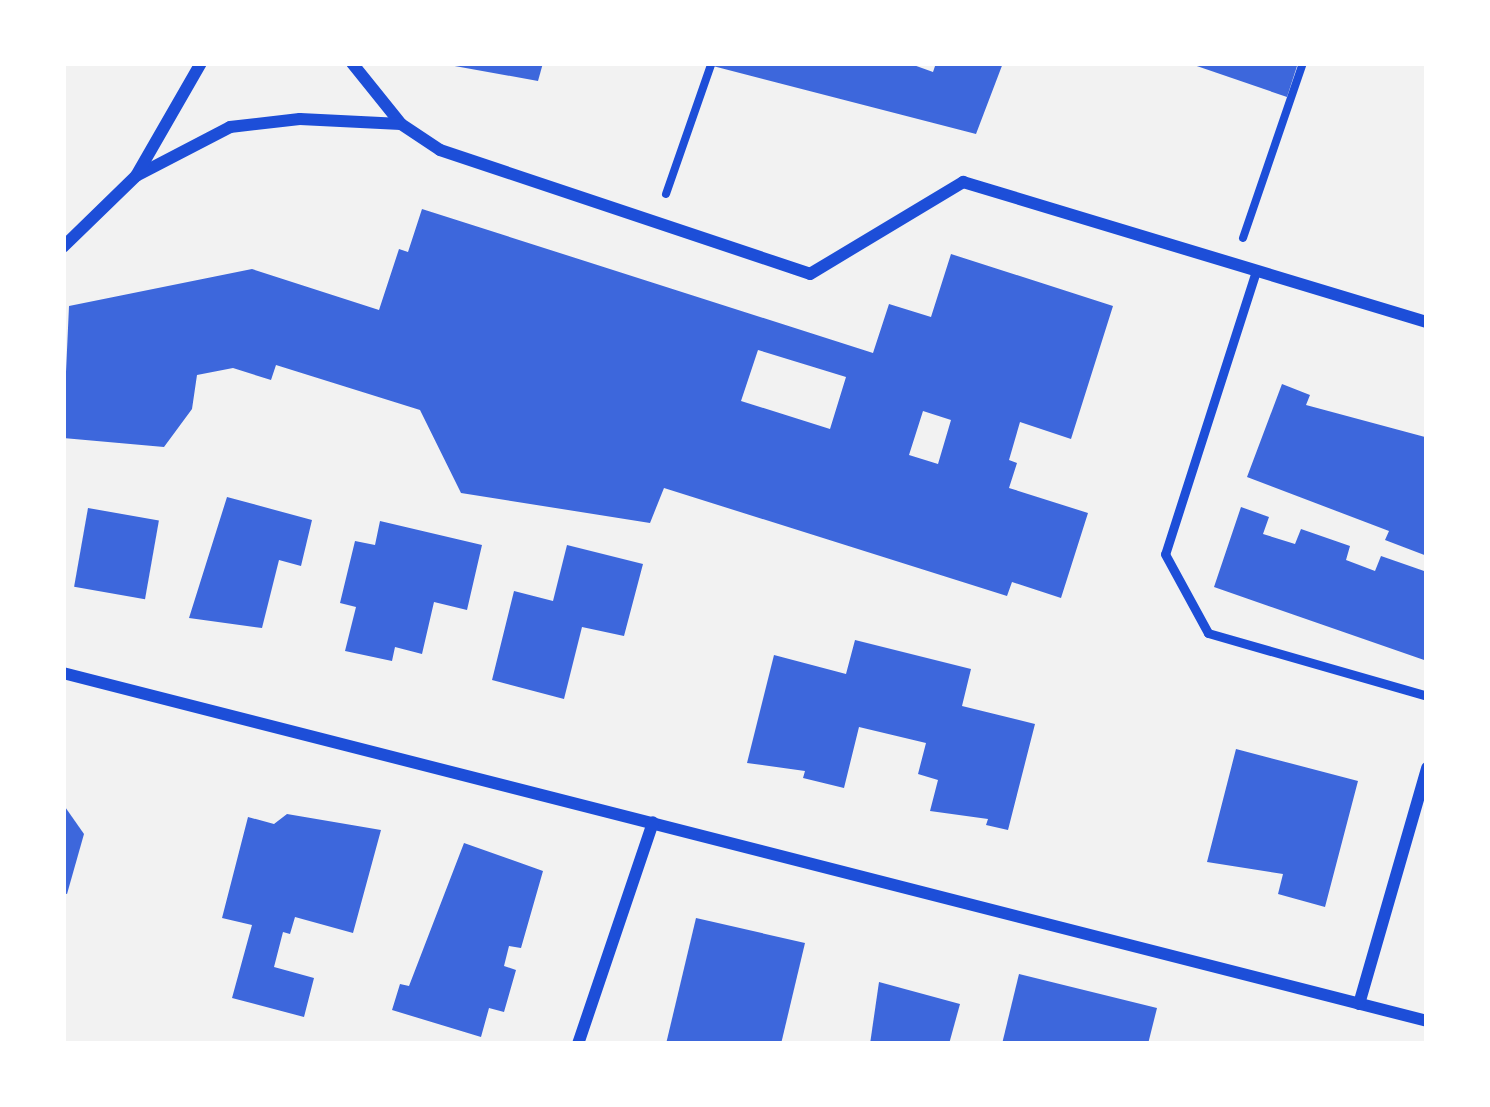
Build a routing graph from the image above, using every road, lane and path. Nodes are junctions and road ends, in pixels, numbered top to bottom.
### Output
1 (201, 63) edge
2 (352, 63) edge
3 (1303, 63) edge
4 (711, 65) edge
5 (401, 124) junction
6 (136, 176) junction
7 (656, 222) junction
8 (63, 247) edge
9 (1235, 262) junction
10 (1256, 271) junction
11 (1427, 322) edge
12 (63, 673) edge
13 (1427, 696) edge
14 (1427, 768) edge
15 (653, 822) junction
16 (1359, 1004) junction
17 (1427, 1022) edge
18 (578, 1044) edge

1 - 6 street
2 - 5 street
3 - 9 path
4 - 7 path
5 - 6 street
5 - 7 street
6 - 8 street
7 - 9 street
9 - 10 street
10 - 11 street
10 - 13 lane
12 - 15 street
14 - 16 street
15 - 16 street
15 - 18 street
16 - 17 street

